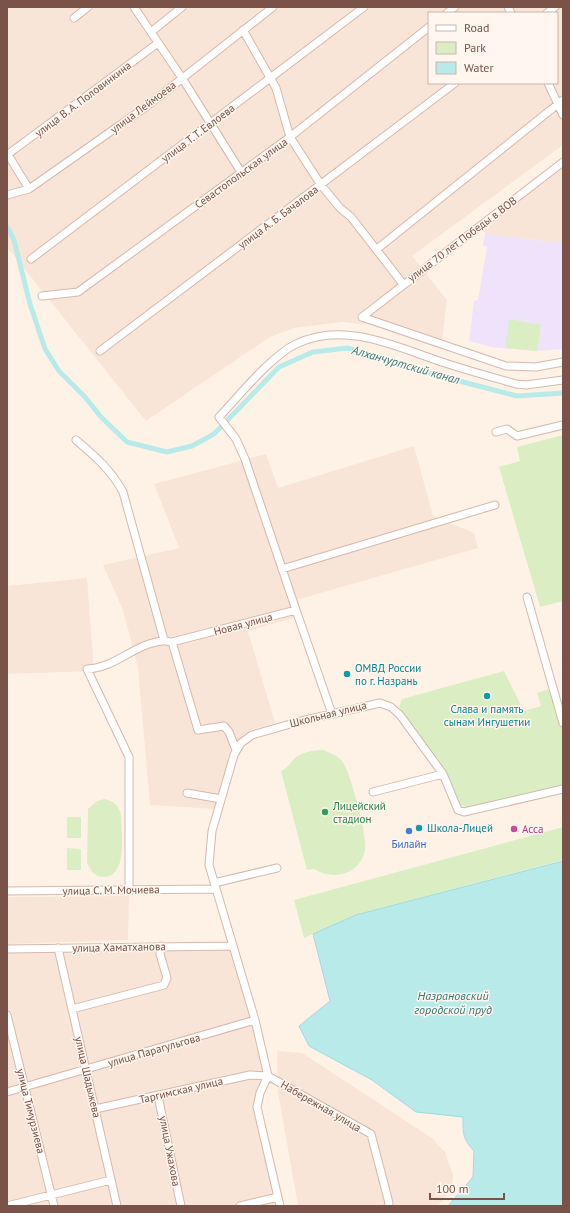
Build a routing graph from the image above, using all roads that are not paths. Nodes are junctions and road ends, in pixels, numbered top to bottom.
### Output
1 (88, 7) edge
2 (134, 7) edge
3 (182, 7) edge
4 (273, 7) edge
5 (364, 7) edge
6 (74, 18) dead end
7 (428, 28) edge
8 (243, 30) junction
9 (151, 32) junction
10 (158, 43) junction
11 (182, 78) junction
12 (269, 78) junction
13 (455, 84) edge
14 (549, 84) edge
15 (561, 102) edge
16 (563, 115) edge
17 (210, 124) junction
18 (290, 137) junction
19 (7, 154) edge
20 (563, 162) edge
21 (241, 172) junction
22 (321, 185) junction
23 (29, 189) junction
24 (7, 195) edge
25 (377, 249) junction
26 (31, 259) dead end
27 (403, 284) junction
28 (42, 296) dead end
29 (100, 351) dead end
30 (563, 362) edge
31 (563, 380) edge
32 (563, 425) edge
33 (496, 432) dead end
34 (76, 440) dead end
35 (495, 505) dead end
36 (282, 569) junction
37 (527, 597) dead end
38 (296, 610) junction
39 (164, 640) junction
40 (172, 642) junction
41 (332, 714) junction
42 (563, 723) edge
43 (236, 750) junction
44 (443, 774) junction
45 (563, 789) edge
46 (373, 792) dead end
47 (187, 793) dead end
48 (222, 799) junction
49 (278, 868) dead end
50 (215, 886) junction
51 (129, 890) junction
52 (7, 891) edge
53 (161, 946) junction
54 (232, 946) junction
55 (58, 948) junction
56 (7, 949) edge
57 (72, 1009) junction
58 (7, 1016) edge
59 (255, 1020) junction
60 (86, 1070) junction
61 (268, 1076) junction
62 (26, 1087) junction
63 (7, 1092) edge
64 (158, 1096) junction
65 (95, 1109) junction
66 (111, 1180) junction
67 (51, 1194) junction
68 (278, 1197) junction
69 (245, 1205) edge
70 (7, 1206) edge
71 (54, 1206) edge
72 (117, 1206) edge
73 (181, 1206) edge
74 (280, 1206) edge
75 (388, 1206) edge

1 - 6 street
2 - 9 street
3 - 9 street
4 - 8 street, улица Леймоева
5 - 12 street, улица Т. Т. Евлоева
7 - 18 street, Севастопольская улица
8 - 11 street, улица Леймоева
8 - 12 street
9 - 10 street
10 - 11 street
10 - 19 street, улица В. А. Половинкина
11 - 17 street
11 - 23 street, улица Леймоева
12 - 17 street, улица Т. Т. Евлоева
12 - 18 street
13 - 22 street, улица А. Б. Бачалова
14 - 15 street
15 - 16 street
15 - 25 street
17 - 21 street
17 - 26 street, улица Т. Т. Евлоева
18 - 21 street, Севастопольская улица
18 - 22 street
19 - 23 street
20 - 27 street, улица 70 лет Победы в ВОВ
21 - 28 street, Севастопольская улица
22 - 25 street
22 - 29 street, улица А. Б. Бачалова
23 - 24 street, улица Леймоева
25 - 27 street
27 - 30 street, улица 70 лет Победы в ВОВ
31 - 36 street
32 - 33 street
34 - 39 street
35 - 36 street
36 - 38 street
37 - 42 street
38 - 40 street, Новая улица
38 - 41 street
39 - 40 street, Новая улица
39 - 51 street
40 - 43 street
41 - 43 street, Школьная улица
41 - 44 street, Школьная улица
43 - 48 street
44 - 45 street, Школьная улица
44 - 46 street
47 - 48 street
48 - 50 street
49 - 50 street, улица С. М. Мочиева
50 - 51 street, улица С. М. Мочиева
50 - 54 street
51 - 52 street, улица С. М. Мочиева
53 - 54 street, улица Хаматханова
53 - 55 street, улица Хаматханова
53 - 57 street
54 - 59 street
55 - 56 street, улица Хаматханова
55 - 57 street, улица Шадыжева
57 - 60 street, улица Шадыжева
58 - 62 street, улица Тимурзиева
59 - 60 street, улица Парагульгова
59 - 61 street
60 - 62 street, улица Парагульгова
60 - 65 street, улица Шадыжева
61 - 64 street, Таргимская улица
61 - 68 street
61 - 75 street, Набережная улица
62 - 63 street, улица Парагульгова
62 - 67 street, улица Тимурзиева
64 - 65 street, Таргимская улица
64 - 73 street, улица Ужахова
65 - 66 street, улица Шадыжева
66 - 67 street
66 - 72 street, улица Шадыжева
67 - 70 street
67 - 71 street, улица Тимурзиева
68 - 69 street
68 - 74 street

